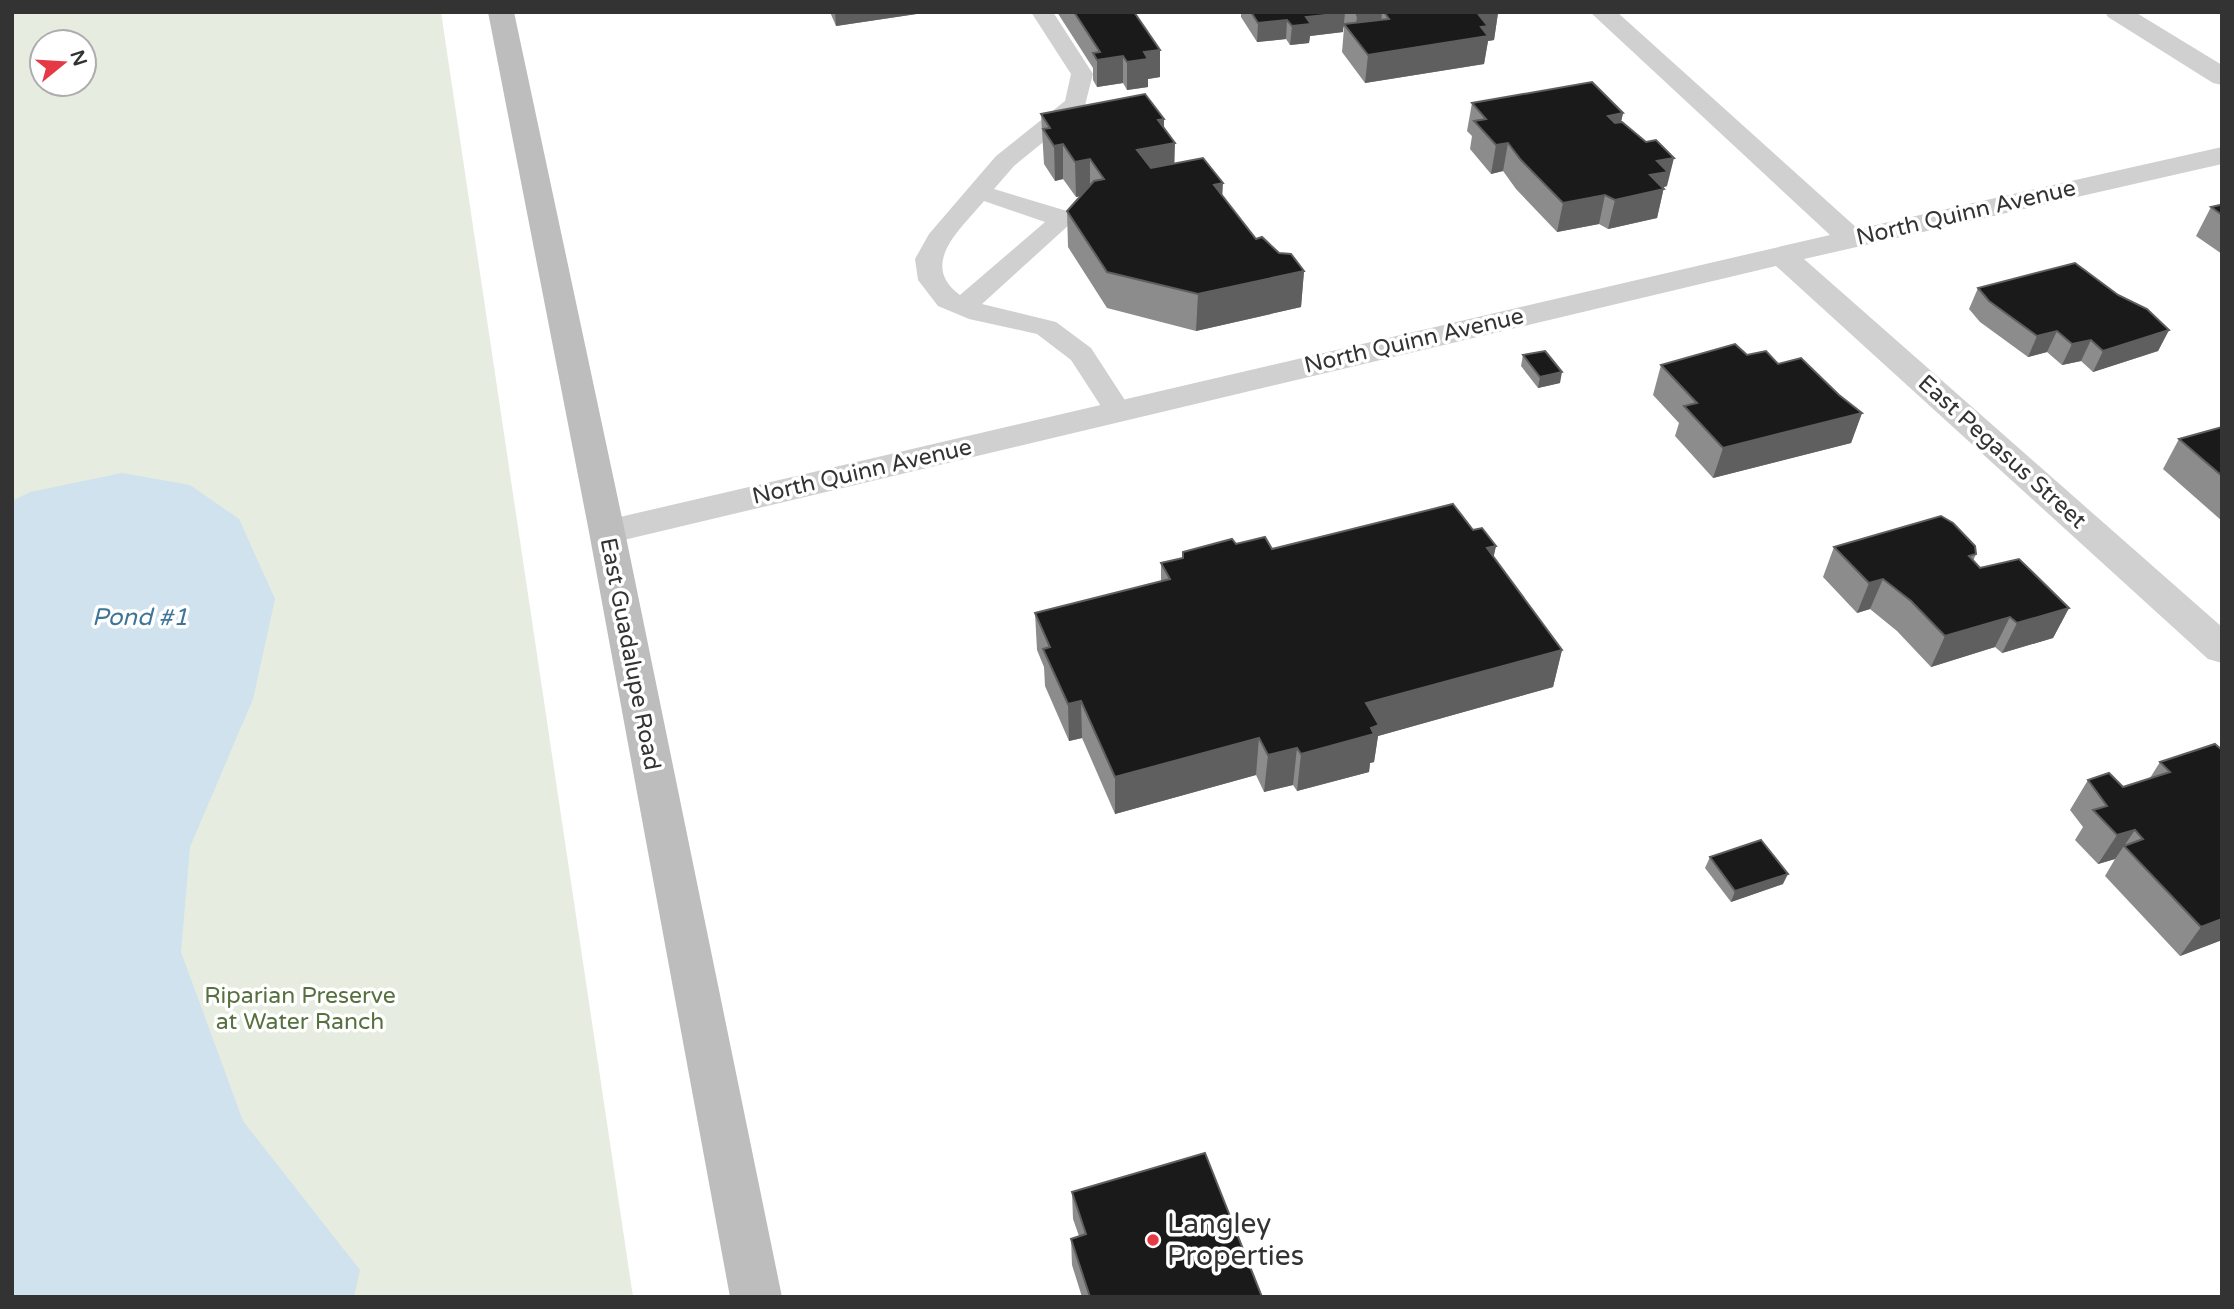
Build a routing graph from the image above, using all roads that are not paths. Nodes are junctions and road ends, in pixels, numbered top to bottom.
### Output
1 (501, 12) edge
2 (1042, 12) edge
3 (1602, 12) edge
4 (2117, 12) edge
5 (2222, 77) edge
6 (2222, 155) edge
7 (979, 192) junction
8 (1852, 239) junction
9 (1782, 255) junction
10 (963, 307) junction
11 (1118, 411) junction
12 (607, 533) junction
13 (2222, 649) edge
14 (755, 1297) edge

1 - 12 main road, East Guadalupe Road
2 - 7 lane
3 - 8 street
4 - 5 street
6 - 8 street, North Quinn Avenue
7 - 10 lane
7 - 10 lane
8 - 9 street, North Quinn Avenue
9 - 11 street, North Quinn Avenue
9 - 13 street, East Pegasus Street
10 - 11 lane
11 - 12 street, North Quinn Avenue
12 - 14 main road, East Guadalupe Road

